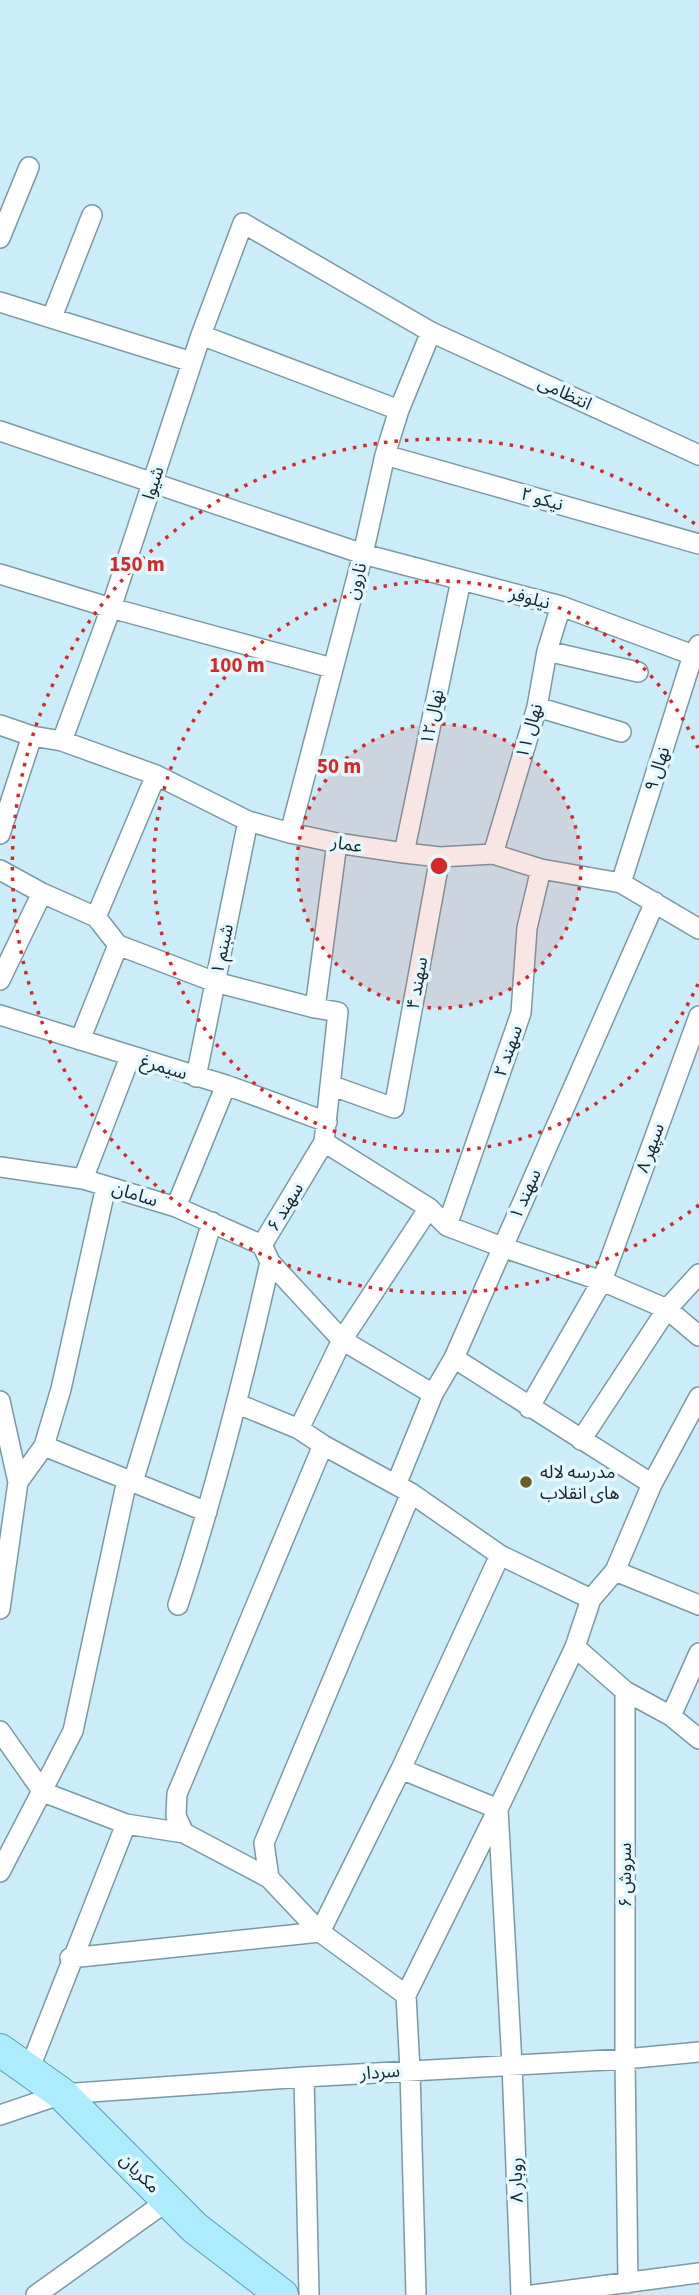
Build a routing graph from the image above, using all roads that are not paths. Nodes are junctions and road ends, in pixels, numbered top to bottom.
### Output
1 (29, 167) dead end
2 (92, 215) dead end
3 (243, 223) joint
4 (0, 238) edge
5 (0, 302) edge
6 (52, 317) junction
7 (431, 332) junction
8 (201, 335) junction
9 (192, 362) junction
10 (399, 410) junction
11 (0, 431) edge
12 (385, 455) junction
13 (699, 455) edge
14 (153, 484) junction
15 (699, 544) edge
16 (363, 554) junction
17 (0, 574) edge
18 (461, 580) junction
19 (561, 607) junction
20 (111, 608) junction
21 (696, 650) edge
22 (547, 651) junction
23 (332, 667) junction
24 (638, 672) dead end
25 (693, 679) edge
26 (537, 707) junction
27 (0, 725) edge
28 (621, 732) dead end
29 (32, 736) junction
30 (62, 741) junction
31 (156, 775) junction
32 (248, 821) junction
33 (290, 833) junction
34 (0, 834) edge
35 (337, 843) junction
36 (404, 853) junction
37 (493, 854) junction
38 (440, 857) junction
39 (541, 869) junction
40 (0, 870) edge
41 (621, 883) junction
42 (41, 893) junction
43 (655, 902) junction
44 (96, 917) junction
45 (699, 929) edge
46 (118, 945) junction
47 (0, 980) edge
48 (215, 982) junction
49 (315, 1008) junction
50 (2, 1016) edge
51 (699, 1016) edge
52 (0, 1037) edge
53 (80, 1040) junction
54 (130, 1057) junction
55 (196, 1077) junction
56 (226, 1085) junction
57 (330, 1085) junction
58 (327, 1122) junction
59 (324, 1142) junction
60 (0, 1167) edge
61 (83, 1179) junction
62 (106, 1186) junction
63 (176, 1207) junction
64 (429, 1208) junction
65 (212, 1222) junction
66 (447, 1226) junction
67 (502, 1247) junction
68 (266, 1254) junction
69 (699, 1258) edge
70 (696, 1276) edge
71 (602, 1281) junction
72 (667, 1309) junction
73 (699, 1336) edge
74 (342, 1340) junction
75 (454, 1358) junction
76 (433, 1394) junction
77 (699, 1397) edge
78 (0, 1401) edge
79 (238, 1404) junction
80 (530, 1408) junction
81 (299, 1429) junction
82 (581, 1440) junction
83 (323, 1445) junction
84 (44, 1446) junction
85 (9, 1480) edge
86 (130, 1481) junction
87 (652, 1484) junction
88 (403, 1489) junction
89 (208, 1512) junction
90 (500, 1555) junction
91 (615, 1571) junction
92 (591, 1599) junction
93 (178, 1605) dead end
94 (699, 1605) edge
95 (0, 1609) edge
96 (575, 1647) junction
97 (699, 1653) edge
98 (625, 1691) junction
99 (671, 1716) junction
100 (0, 1731) edge
101 (699, 1739) edge
102 (401, 1769) junction
103 (43, 1792) junction
104 (498, 1809) junction
105 (126, 1824) junction
106 (184, 1833) junction
107 (0, 1872) edge
108 (268, 1878) junction
109 (320, 1932) junction
110 (72, 1958) junction
111 (406, 1995) junction
112 (0, 2050) edge
113 (699, 2052) edge
114 (625, 2060) junction
115 (512, 2066) junction
116 (29, 2070) junction
117 (410, 2070) junction
118 (304, 2077) junction
119 (62, 2094) junction
120 (0, 2115) edge
121 (167, 2201) junction
122 (699, 2273) edge
123 (628, 2283) junction
124 (672, 2287) edge
125 (268, 2291) edge
126 (36, 2295) edge
127 (309, 2295) edge
128 (416, 2295) edge
129 (521, 2295) edge
130 (533, 2295) edge

1 - 4 street
2 - 6 street
3 - 7 street, انتظامی
3 - 8 street, شیوا
5 - 6 street
6 - 9 street
7 - 10 street, نارون
7 - 13 street, انتظامی
8 - 9 street, شیوا
8 - 10 street
9 - 14 street, شیوا
10 - 12 street, نارون
11 - 14 street, نیلوفر
12 - 15 street, نیکو ۲
12 - 16 street, نارون
14 - 16 street, نیلوفر
14 - 20 street, شیوا
16 - 18 street, نیلوفر
16 - 23 street, نارون
17 - 20 street
18 - 19 street, نیلوفر
18 - 36 street, نهال ۱۲
19 - 21 street, نیلوفر
19 - 22 street, نهال ۱۱
20 - 23 street
20 - 30 street, شیوا
21 - 25 street, نهال ۹
22 - 24 street
22 - 26 street, نهال ۱۱
23 - 33 street, نارون
25 - 41 street, نهال ۹
26 - 28 street
26 - 37 street, نهال ۱۱
27 - 29 street, عمار
29 - 30 street, عمار
29 - 34 street
30 - 31 street, عمار
31 - 32 street, عمار
31 - 44 street
32 - 33 street, عمار
32 - 48 street, شبنم ۱
33 - 35 street, عمار
35 - 36 street, عمار
35 - 49 street
36 - 38 street, عمار
37 - 38 street, عمار
37 - 39 street, عمار
38 - 57 street, سهند ۴
39 - 41 street, عمار
39 - 66 street, سهند ۲
40 - 42 street
41 - 43 street, عمار
42 - 44 street
42 - 47 street
43 - 45 street, عمار
43 - 67 street, سهند ۱
44 - 46 street
46 - 48 street
46 - 53 street
48 - 49 street
48 - 55 street, شبنم ۱
49 - 57 street, سهند ۶
50 - 52 street
50 - 53 street, سیمرغ
51 - 71 street, سپهر ۸
53 - 54 street, سیمرغ
54 - 55 street, سیمرغ
54 - 61 street
55 - 56 street, سیمرغ
56 - 58 street, سیمرغ
56 - 63 street
57 - 58 street, سهند ۶
58 - 59 street, سهند ۶
59 - 64 street
59 - 68 street, سهند ۶
60 - 61 street, سامان
61 - 62 street, سامان
62 - 63 street, سامان
62 - 84 street
63 - 65 street, سامان
64 - 66 street
64 - 74 street
65 - 68 street, سامان
65 - 86 street
66 - 67 street
67 - 71 street
67 - 75 street, سهند ۱
68 - 74 street
68 - 79 street, سهند ۶
69 - 70 street
70 - 72 street
71 - 72 street
71 - 80 street, سپهر ۸
72 - 73 street
72 - 82 street
74 - 76 street
74 - 81 street
75 - 76 street, سهند ۱
75 - 80 street
76 - 88 street, سهند ۱
77 - 87 street
78 - 85 street
79 - 81 street
79 - 89 street, سهند ۶
80 - 82 street
81 - 83 street
82 - 87 street
83 - 88 street
83 - 106 street
84 - 85 street
84 - 86 street
85 - 95 street
86 - 89 street
86 - 103 street
87 - 91 street
88 - 90 street
88 - 108 street, سهند ۱
89 - 93 street, سهند ۶
90 - 92 street
90 - 102 street
91 - 92 street
91 - 94 street
92 - 96 street
96 - 98 street
96 - 104 street
97 - 99 street
98 - 99 street
98 - 114 street, سروش ۶
99 - 101 street
100 - 103 street
102 - 104 street
102 - 109 street
103 - 105 street
103 - 107 street
104 - 111 street
104 - 115 street, روبار ۸
105 - 106 street
105 - 110 street
106 - 108 street
108 - 109 street
109 - 110 street
109 - 111 street
110 - 116 street
111 - 117 street
112 - 116 main road, مکریان
113 - 114 street, سردار
114 - 115 street, سردار
114 - 123 street, سروش ۶
115 - 117 street, سردار
115 - 129 street, روبار ۸
116 - 119 main road, مکریان
117 - 118 street, سردار
117 - 128 street
118 - 119 street, سردار
118 - 127 street
119 - 120 street, سردار
119 - 121 main road, مکریان
121 - 125 main road, مکریان
121 - 126 street
122 - 124 street
123 - 124 street
123 - 130 street

